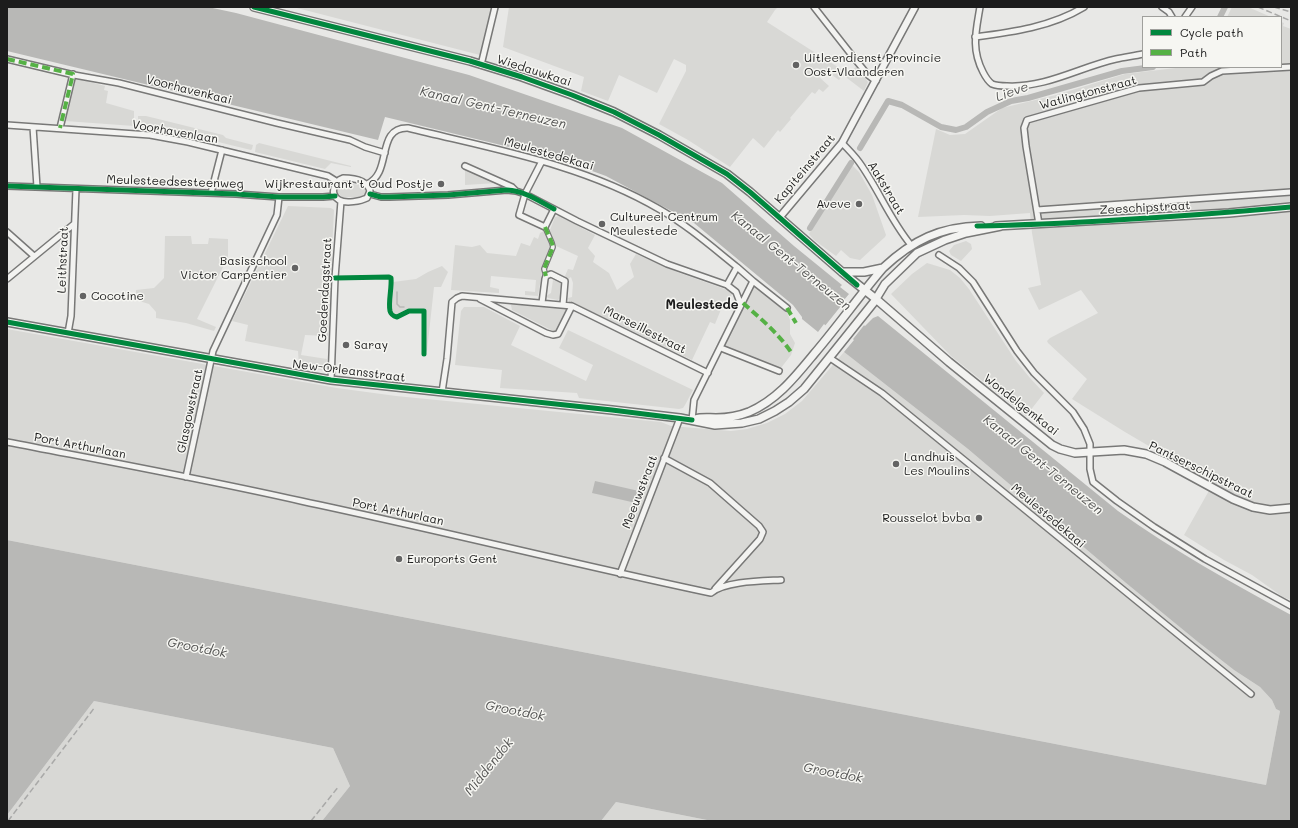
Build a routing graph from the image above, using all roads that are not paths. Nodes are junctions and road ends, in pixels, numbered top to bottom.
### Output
1 (254, 7) edge
2 (495, 7) edge
3 (814, 7) edge
4 (915, 7) edge
5 (980, 7) edge
6 (1084, 7) edge
7 (1162, 7) edge
8 (1192, 7) edge
9 (1171, 16) edge
10 (1186, 16) edge
11 (975, 37) junction
12 (1142, 54) edge
13 (7, 58) edge
14 (480, 64) junction
15 (1274, 68) edge
16 (73, 74) junction
17 (876, 81) junction
18 (7, 125) edge
19 (33, 127) junction
20 (60, 128) junction
21 (842, 143) junction
22 (222, 150) junction
23 (383, 153) junction
24 (542, 161) junction
25 (465, 166) dead end
26 (336, 181) junction
27 (368, 184) junction
28 (7, 186) edge
29 (37, 187) junction
30 (76, 189) junction
31 (516, 191) junction
32 (1291, 192) edge
33 (211, 193) junction
34 (370, 194) junction
35 (525, 194) junction
36 (334, 196) junction
37 (279, 197) junction
38 (341, 201) junction
39 (1291, 207) edge
40 (554, 209) junction
41 (1037, 210) junction
42 (779, 218) junction
43 (74, 224) junction
44 (1039, 224) junction
45 (1001, 226) junction
46 (545, 227) junction
47 (7, 232) edge
48 (911, 245) junction
49 (939, 255) dead end
50 (34, 256) junction
51 (737, 267) junction
52 (883, 268) junction
53 (842, 272) junction
54 (546, 276) junction
55 (7, 279) edge
56 (753, 281) junction
57 (727, 285) junction
58 (865, 290) junction
59 (478, 298) junction
60 (876, 298) junction
61 (507, 300) junction
62 (542, 303) junction
63 (742, 304) junction
64 (563, 305) junction
65 (572, 306) junction
66 (787, 308) dead end
67 (505, 312) junction
68 (7, 322) edge
69 (68, 333) junction
70 (721, 348) junction
71 (211, 358) junction
72 (830, 358) junction
73 (779, 370) dead end
74 (708, 373) junction
75 (331, 380) junction
76 (442, 392) junction
77 (680, 418) junction
78 (692, 420) junction
79 (7, 442) edge
80 (1090, 452) junction
81 (664, 458) junction
82 (186, 477) junction
83 (1291, 508) edge
84 (620, 574) junction
85 (782, 580) dead end
86 (715, 590) junction
87 (1291, 606) edge
88 (1251, 694) dead end

1 - 14 main road, Wiedauwkaai
2 - 14 street
3 - 17 street
4 - 17 street, Kapiteinstraat
5 - 11 street
6 - 11 street
7 - 9 street
8 - 10 street
11 - 12 street
13 - 16 street, Voorhavenkaai
14 - 42 main road, Wiedauwkaai
15 - 41 street, Watlingtonstraat
16 - 20 street
16 - 23 street, Voorhavenkaai
17 - 21 street, Kapiteinstraat
18 - 19 street, Voorhavenlaan
19 - 20 street, Voorhavenlaan
19 - 29 street
20 - 22 street, Voorhavenlaan
21 - 42 street, Kapiteinstraat
21 - 48 street, Aakstraat
22 - 26 street, Voorhavenlaan
22 - 33 street
23 - 24 street, Meulestedekaai
23 - 27 street, Meulestedekaai
24 - 35 street
24 - 51 street, Meulestedekaai
25 - 31 street
26 - 27 street
26 - 36 street
27 - 34 street
28 - 29 street, Meulesteedsesteenweg
29 - 30 street, Meulesteedsesteenweg
30 - 33 street, Meulesteedsesteenweg
30 - 43 street, Leithstraat
31 - 34 street
31 - 35 street
32 - 41 street
33 - 37 street, Meulesteedsesteenweg
34 - 38 street
35 - 40 street
35 - 46 street
36 - 37 street, Meulesteedsesteenweg
36 - 38 street
37 - 71 street, Glasgowstraat
38 - 75 street, Goedendagstraat
39 - 44 main road, Zeeschipstraat
40 - 46 street
40 - 57 street
41 - 44 street, Watlingtonstraat
42 - 53 main road, Wondelgemkaai
43 - 50 street
43 - 69 street, Leithstraat
44 - 45 main road, Zeeschipstraat
45 - 48 main road, Zeeschipstraat
45 - 60 main road, Zeeschipstraat
46 - 54 street
47 - 50 street
48 - 52 main road, Zeeschipstraat
49 - 80 street
50 - 55 street
51 - 56 street, Meulestedekaai
51 - 57 street
52 - 53 main road, Zeeschipstraat
52 - 58 main road, Zeeschipstraat
53 - 58 main road, Wondelgemkaai
54 - 62 street
54 - 64 street
56 - 63 street
56 - 66 street
57 - 63 street
58 - 60 main road, Wondelgemkaai
58 - 78 main road, New-Orleansstraat
59 - 61 street, Marseillestraat
59 - 67 street, Marseillestraat
59 - 76 street, Marseillestraat
60 - 72 main road, New-Orleansstraat
60 - 80 main road, Wondelgemkaai
61 - 62 street, Marseillestraat
61 - 67 street
62 - 64 street, Marseillestraat
63 - 70 street
64 - 65 street, Marseillestraat
65 - 67 street, Marseillestraat
65 - 74 street, Marseillestraat
68 - 69 main road, New-Orleansstraat
69 - 71 main road, New-Orleansstraat
70 - 73 street
70 - 74 street
71 - 75 main road, New-Orleansstraat
71 - 82 street, Glasgowstraat
72 - 78 main road, New-Orleansstraat
72 - 88 street, Meulestedekaai
74 - 78 street
75 - 76 main road, New-Orleansstraat
76 - 77 main road, New-Orleansstraat
77 - 78 main road, New-Orleansstraat
77 - 81 street, Meeuwstraat
79 - 82 street, Port Arthurlaan
80 - 83 main road, Pantserschipstraat
80 - 87 street
81 - 84 street, Meeuwstraat
81 - 86 street
82 - 84 street, Port Arthurlaan
84 - 86 street, Port Arthurlaan
85 - 86 street, Port Arthurlaan

